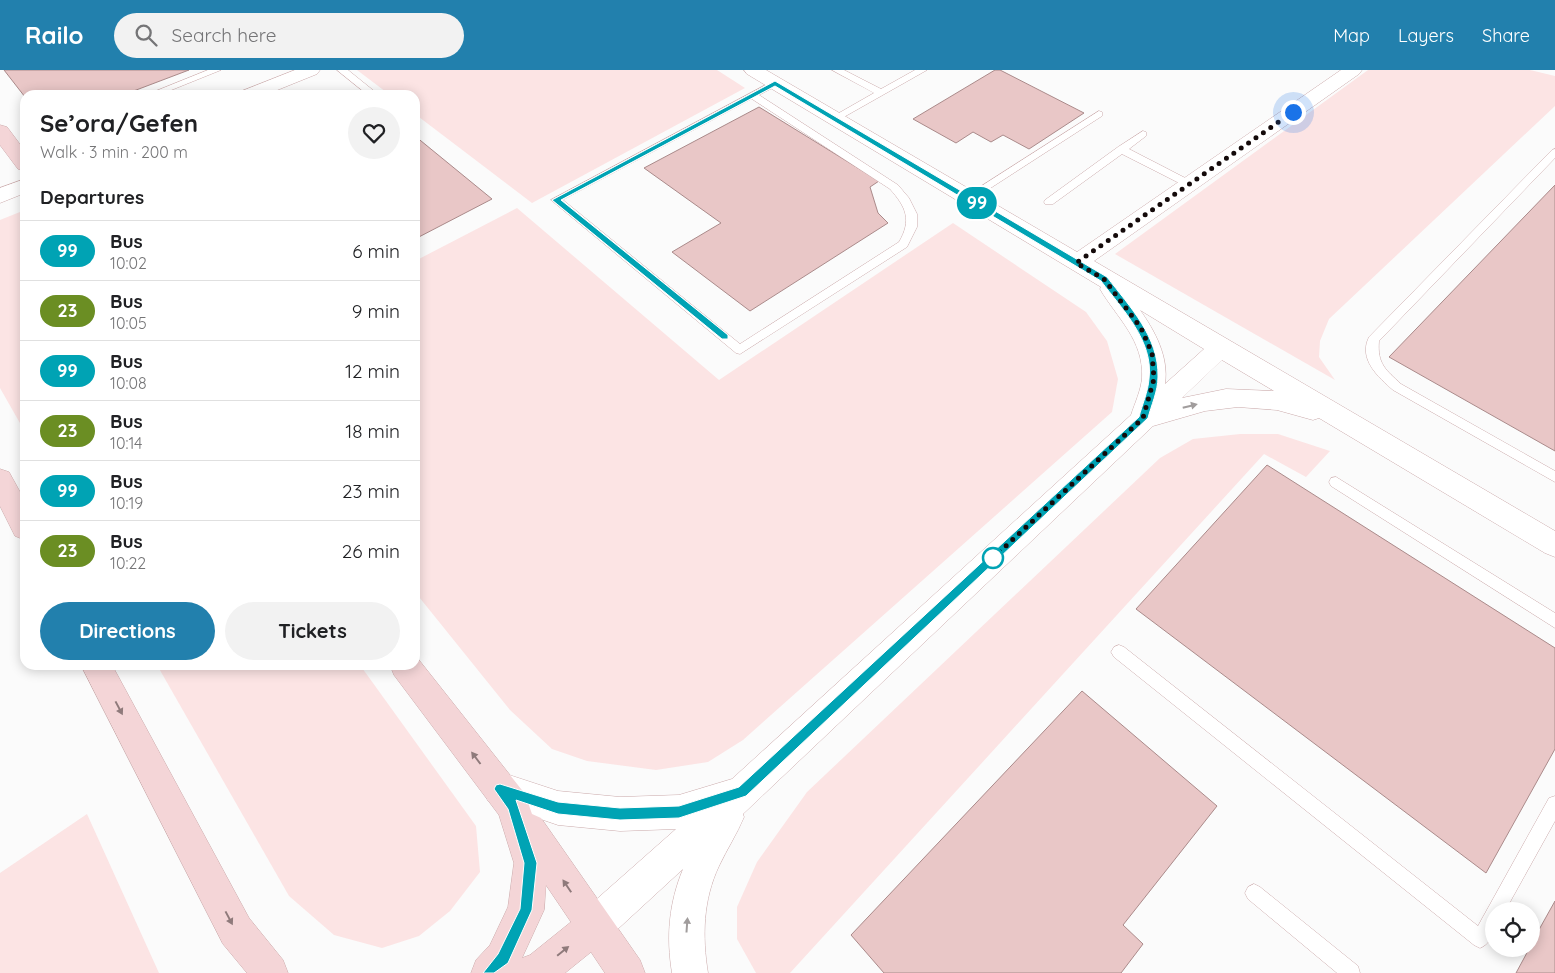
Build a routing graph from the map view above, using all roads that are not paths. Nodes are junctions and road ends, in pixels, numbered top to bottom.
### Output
1 (216, 70) edge
2 (311, 70) edge
3 (342, 70) edge
4 (753, 70) edge
5 (837, 70) edge
6 (922, 70) edge
7 (1353, 70) edge
8 (775, 83) junction
9 (164, 90) edge
10 (261, 90) edge
11 (368, 90) edge
12 (880, 93) junction
13 (752, 95) junction
14 (1099, 114) dead end
15 (835, 119) junction
16 (0, 131) edge
17 (1143, 134) dead end
18 (19, 146) edge
19 (1122, 149) junction
20 (1555, 152) edge
21 (1189, 184) junction
22 (20, 188) edge
23 (0, 196) edge
24 (968, 198) junction
25 (1049, 202) dead end
26 (1076, 263) junction
27 (1104, 279) junction
28 (1222, 346) junction
29 (1143, 418) junction
30 (1354, 425) junction
31 (1555, 476) edge
32 (0, 480) edge
33 (1336, 482) dead end
34 (20, 518) edge
35 (1555, 545) edge
36 (1555, 621) edge
37 (1118, 652) dead end
38 (99, 670) edge
39 (409, 670) edge
40 (742, 792) junction
41 (506, 798) junction
42 (1555, 804) edge
43 (1254, 893) dead end
44 (1501, 902) edge
45 (594, 926) junction
46 (1485, 930) edge
47 (263, 969) edge
48 (489, 973) edge
49 (530, 973) edge
50 (627, 973) edge
51 (690, 973) edge
52 (1351, 973) edge

1 - 9 lane
2 - 10 street
3 - 11 lane
4 - 8 street
5 - 12 lane
6 - 12 lane
7 - 21 street
8 - 13 lane
8 - 15 street
12 - 15 lane
13 - 13 lane
14 - 24 lane
15 - 24 street
16 - 18 street
17 - 19 lane
19 - 21 lane
19 - 25 lane
20 - 31 lane
21 - 26 street
22 - 23 street
24 - 26 street
26 - 27 street
27 - 28 street
27 - 29 street
28 - 29 street
28 - 30 street
29 -> 30 street
29 - 40 street
30 - 35 street
32 - 34 street
33 - 36 lane
37 - 46 lane
38 -> 47 street
41 -> 39 street
40 - 41 street
40 - 45 street
51 -> 40 street
45 -> 41 street
41 - 48 street
42 - 44 lane
43 - 52 lane
49 -> 45 street
45 - 50 street

